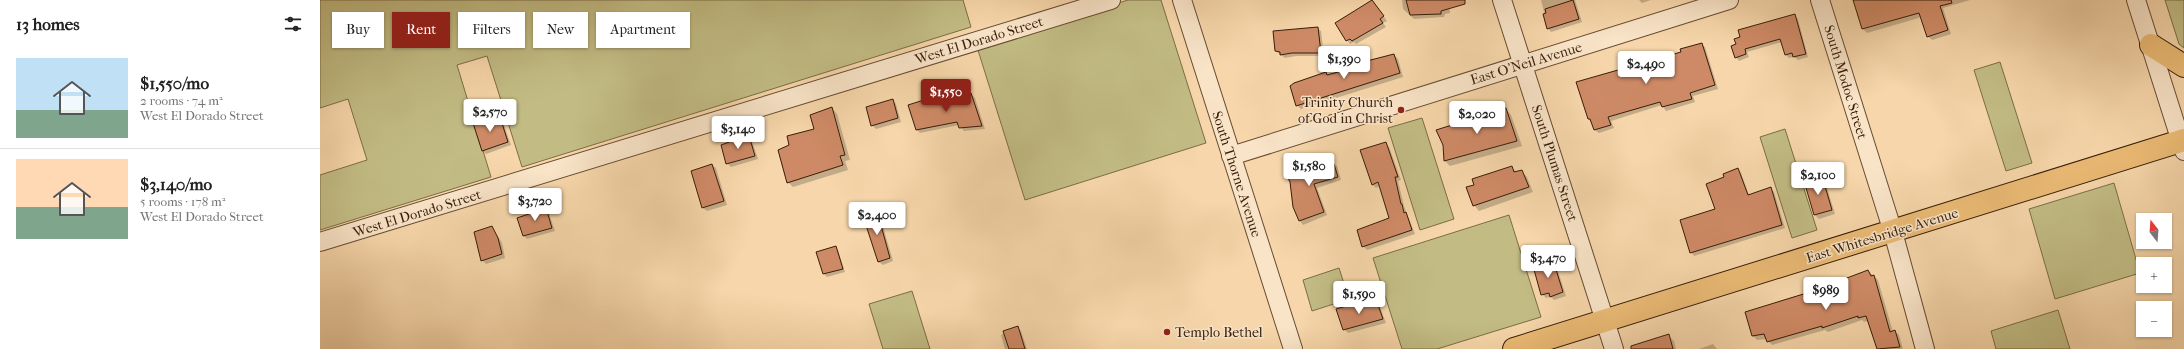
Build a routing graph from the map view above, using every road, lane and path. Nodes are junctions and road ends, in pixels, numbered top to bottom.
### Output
1 (1111, 0) edge
2 (1182, 0) edge
3 (1502, 0) edge
4 (1729, 0) edge
5 (1820, 0) edge
6 (2136, 0) edge
7 (2151, 45) junction
8 (1523, 64) junction
9 (2184, 66) edge
10 (2183, 144) edge
11 (1231, 156) junction
12 (1893, 232) junction
13 (320, 242) edge
14 (1606, 320) junction
15 (1293, 349) edge
16 (1514, 349) edge
17 (1614, 349) edge
18 (1925, 349) edge

1 - 13 street, West El Dorado Street
2 - 11 street, South Thorne Avenue
3 - 8 street, South Plumas Street
4 - 8 street, East O'Neil Avenue
5 - 12 street, South Modoc Street
6 - 7 street
7 - 9 main road
7 - 10 street
8 - 11 street, East O'Neil Avenue
8 - 14 street, South Plumas Street
10 - 12 main road, East Whitesbridge Avenue
11 - 15 street, South Thorne Avenue
12 - 14 main road, East Whitesbridge Avenue
12 - 18 street, South Modoc Street
14 - 16 main road, East Whitesbridge Avenue
14 - 17 street, South Plumas Street

